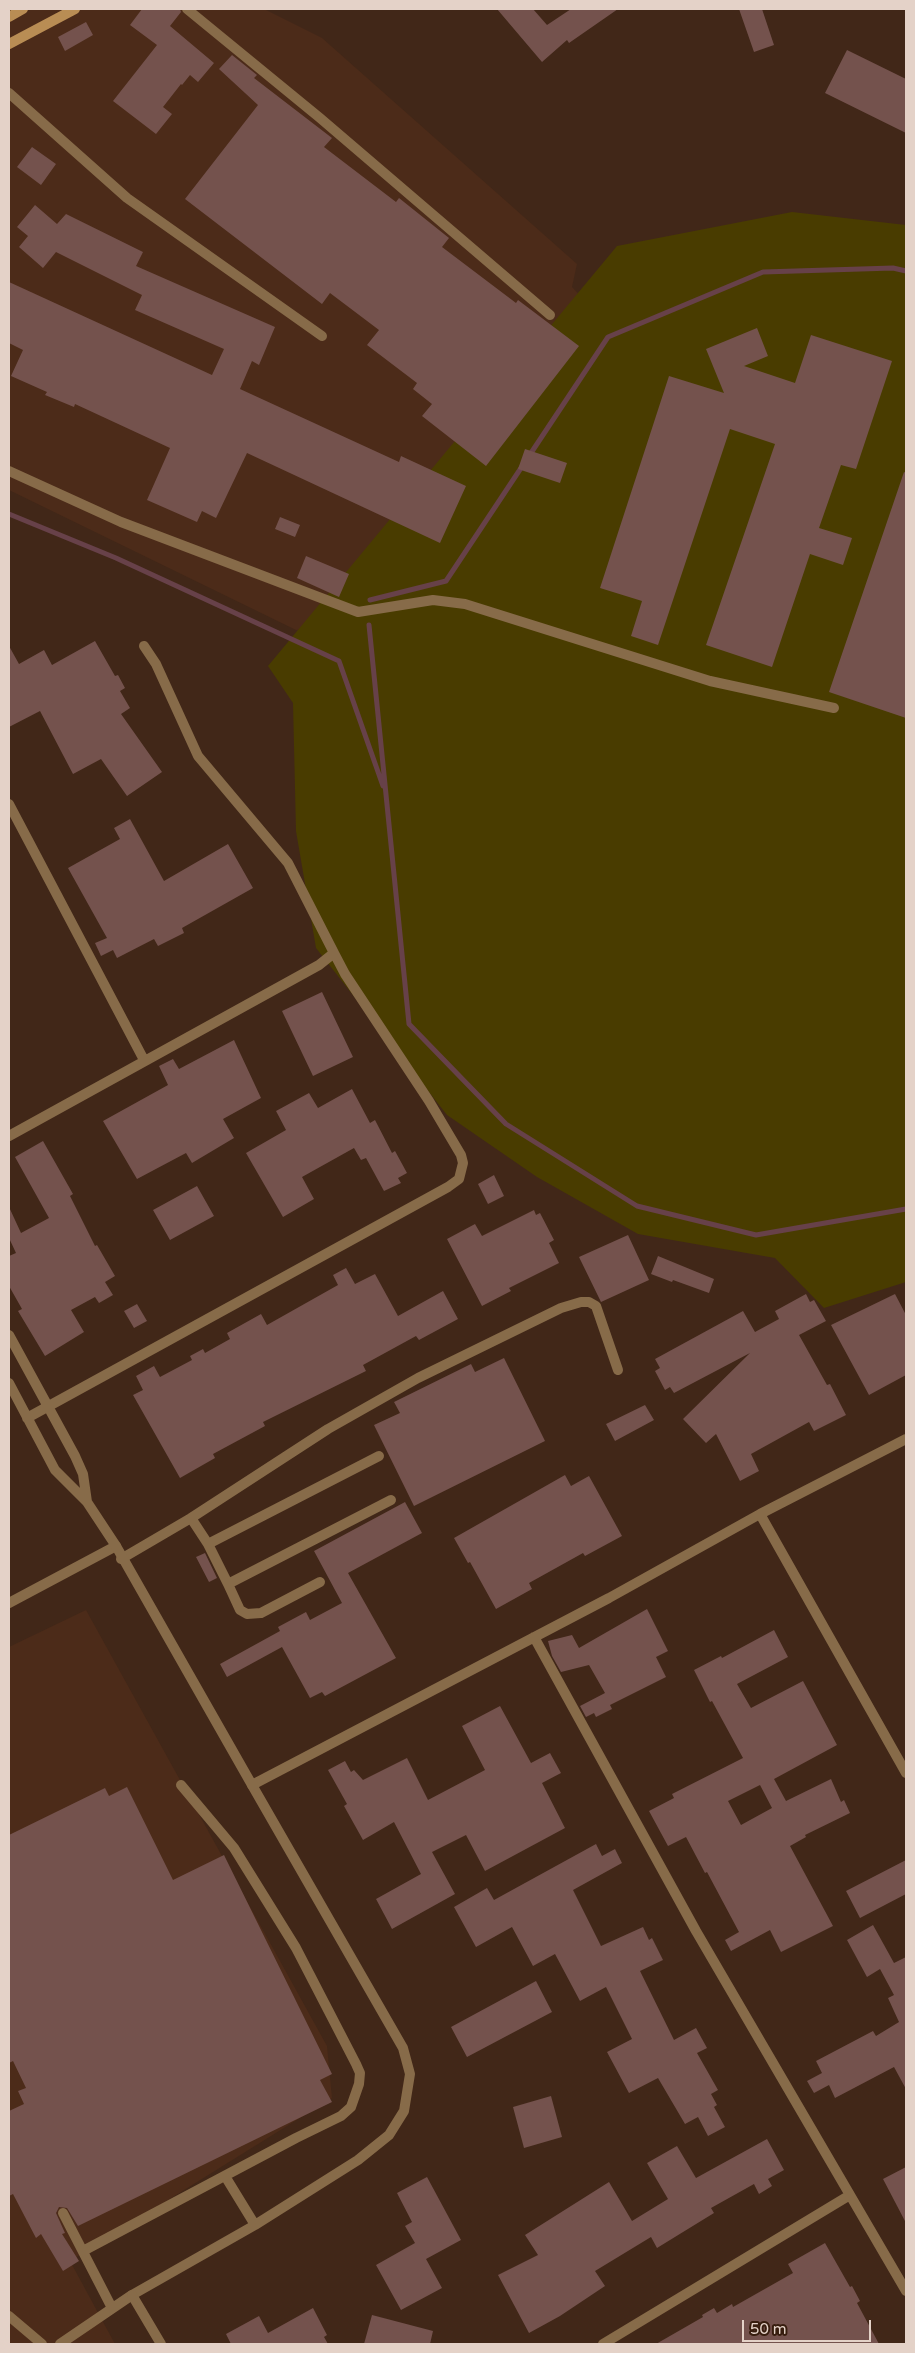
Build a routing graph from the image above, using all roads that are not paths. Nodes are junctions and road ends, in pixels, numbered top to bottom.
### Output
1 (23, 9) edge
2 (75, 9) edge
3 (187, 9) edge
4 (9, 17) edge
5 (9, 44) edge
6 (9, 93) edge
7 (550, 315) dead end
8 (322, 336) dead end
9 (9, 471) edge
10 (144, 646) dead end
11 (834, 708) dead end
12 (9, 804) edge
13 (334, 953) junction
14 (144, 1060) junction
15 (9, 1136) edge
16 (9, 1334) edge
17 (618, 1370) dead end
18 (9, 1383) edge
19 (47, 1406) junction
20 (27, 1418) junction
21 (906, 1439) edge
22 (379, 1456) dead end
23 (391, 1500) dead end
24 (88, 1502) junction
25 (760, 1514) junction
26 (191, 1518) junction
27 (208, 1544) junction
28 (116, 1546) junction
29 (121, 1558) junction
30 (320, 1582) dead end
31 (228, 1584) junction
32 (9, 1603) edge
33 (534, 1637) junction
34 (906, 1773) edge
35 (180, 1785) dead end
36 (252, 1785) junction
37 (225, 2176) junction
38 (850, 2194) junction
39 (63, 2213) dead end
40 (255, 2225) junction
41 (84, 2251) junction
42 (906, 2291) edge
43 (132, 2295) junction
44 (112, 2308) junction
45 (9, 2316) edge
46 (42, 2344) edge
47 (60, 2344) edge
48 (161, 2344) edge
49 (603, 2344) edge

1 - 4 street
2 - 5 street
3 - 7 street
6 - 8 street
9 - 11 street
10 - 13 street
12 - 14 street
13 - 14 street
13 - 19 street
14 - 15 street
16 - 19 street
17 - 26 street
18 - 20 street
19 - 20 street
19 - 24 street
20 - 24 street
21 - 25 street
22 - 27 street
23 - 31 street
24 - 28 street
25 - 33 street
25 - 34 street
26 - 27 street
26 - 29 street
27 - 31 street
28 - 29 street
28 - 32 street
29 - 36 street
30 - 31 street
33 - 36 street
33 - 38 street
35 - 37 street
36 - 40 street
37 - 40 street
37 - 41 street
38 - 42 street
38 - 49 street
39 - 41 street
40 - 43 street
41 - 44 street
43 - 44 street
43 - 48 street
44 - 47 street
45 - 46 street

